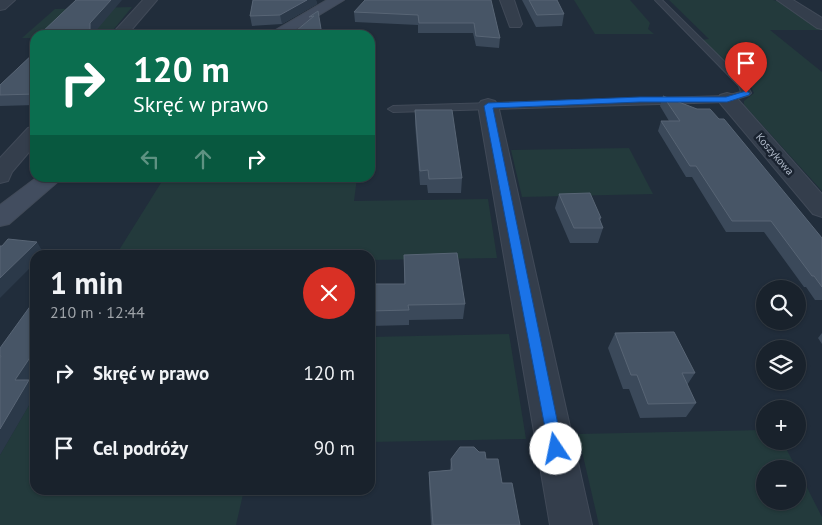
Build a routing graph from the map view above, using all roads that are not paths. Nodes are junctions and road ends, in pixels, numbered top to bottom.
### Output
1 (8, 0) edge
2 (150, 0) edge
3 (338, 0) edge
4 (507, 0) edge
5 (658, 0) edge
6 (784, 0) edge
7 (791, 0) edge
8 (814, 3) dead end
9 (0, 6) edge
10 (515, 24) dead end
11 (822, 26) edge
12 (124, 30) edge
13 (284, 30) edge
14 (727, 99) junction
15 (488, 106) junction
16 (393, 109) dead end
17 (30, 138) edge
18 (0, 176) edge
19 (0, 181) edge
20 (44, 182) edge
21 (25, 196) junction
22 (822, 209) edge
23 (0, 218) edge
24 (570, 525) edge

1 - 9 street
2 - 12 street
3 - 13 main road
4 - 10 street
5 - 14 lane
6 - 11 street
7 - 8 street
14 - 15 lane
14 - 22 street, Koszykowa
15 - 16 lane
15 - 24 street
17 - 18 street
19 - 21 street
20 - 21 main road
21 - 23 main road

